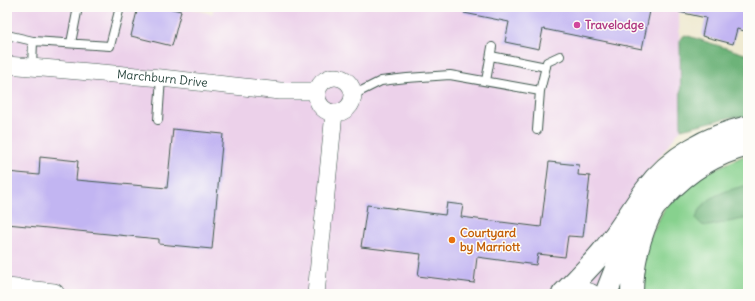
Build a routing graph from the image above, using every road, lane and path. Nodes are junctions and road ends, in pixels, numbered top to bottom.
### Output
1 (78, 7) edge
2 (120, 7) edge
3 (7, 35) edge
4 (33, 41) junction
5 (71, 43) junction
6 (492, 47) dead end
7 (491, 56) junction
8 (560, 56) dead end
9 (7, 65) edge
10 (32, 67) junction
11 (546, 67) junction
12 (162, 78) junction
13 (486, 81) junction
14 (317, 91) junction
15 (540, 91) junction
16 (353, 95) junction
17 (334, 114) junction
18 (158, 120) dead end
19 (748, 127) edge
20 (537, 130) dead end
21 (748, 145) edge
22 (654, 208) junction
23 (7, 289) edge
24 (54, 294) edge
25 (316, 294) edge
26 (564, 294) edge
27 (590, 294) edge
28 (606, 294) edge
29 (632, 294) edge

1 - 5 lane
2 - 5 lane
3 - 4 lane
4 - 5 lane
4 - 10 lane
6 - 7 lane
7 - 11 lane
7 - 13 lane
8 - 11 lane
9 - 10 street, Marchburn Drive
10 - 12 street, Marchburn Drive
11 - 15 lane
12 - 14 street, Marchburn Drive
12 - 18 lane
13 - 15 lane
13 - 16 lane
14 - 16 street
14 - 17 street
15 - 20 lane
16 - 17 street
17 - 25 street
19 - 26 highway
21 - 22 highway
22 - 28 highway
22 - 29 highway
23 - 24 street
26 - 27 street

